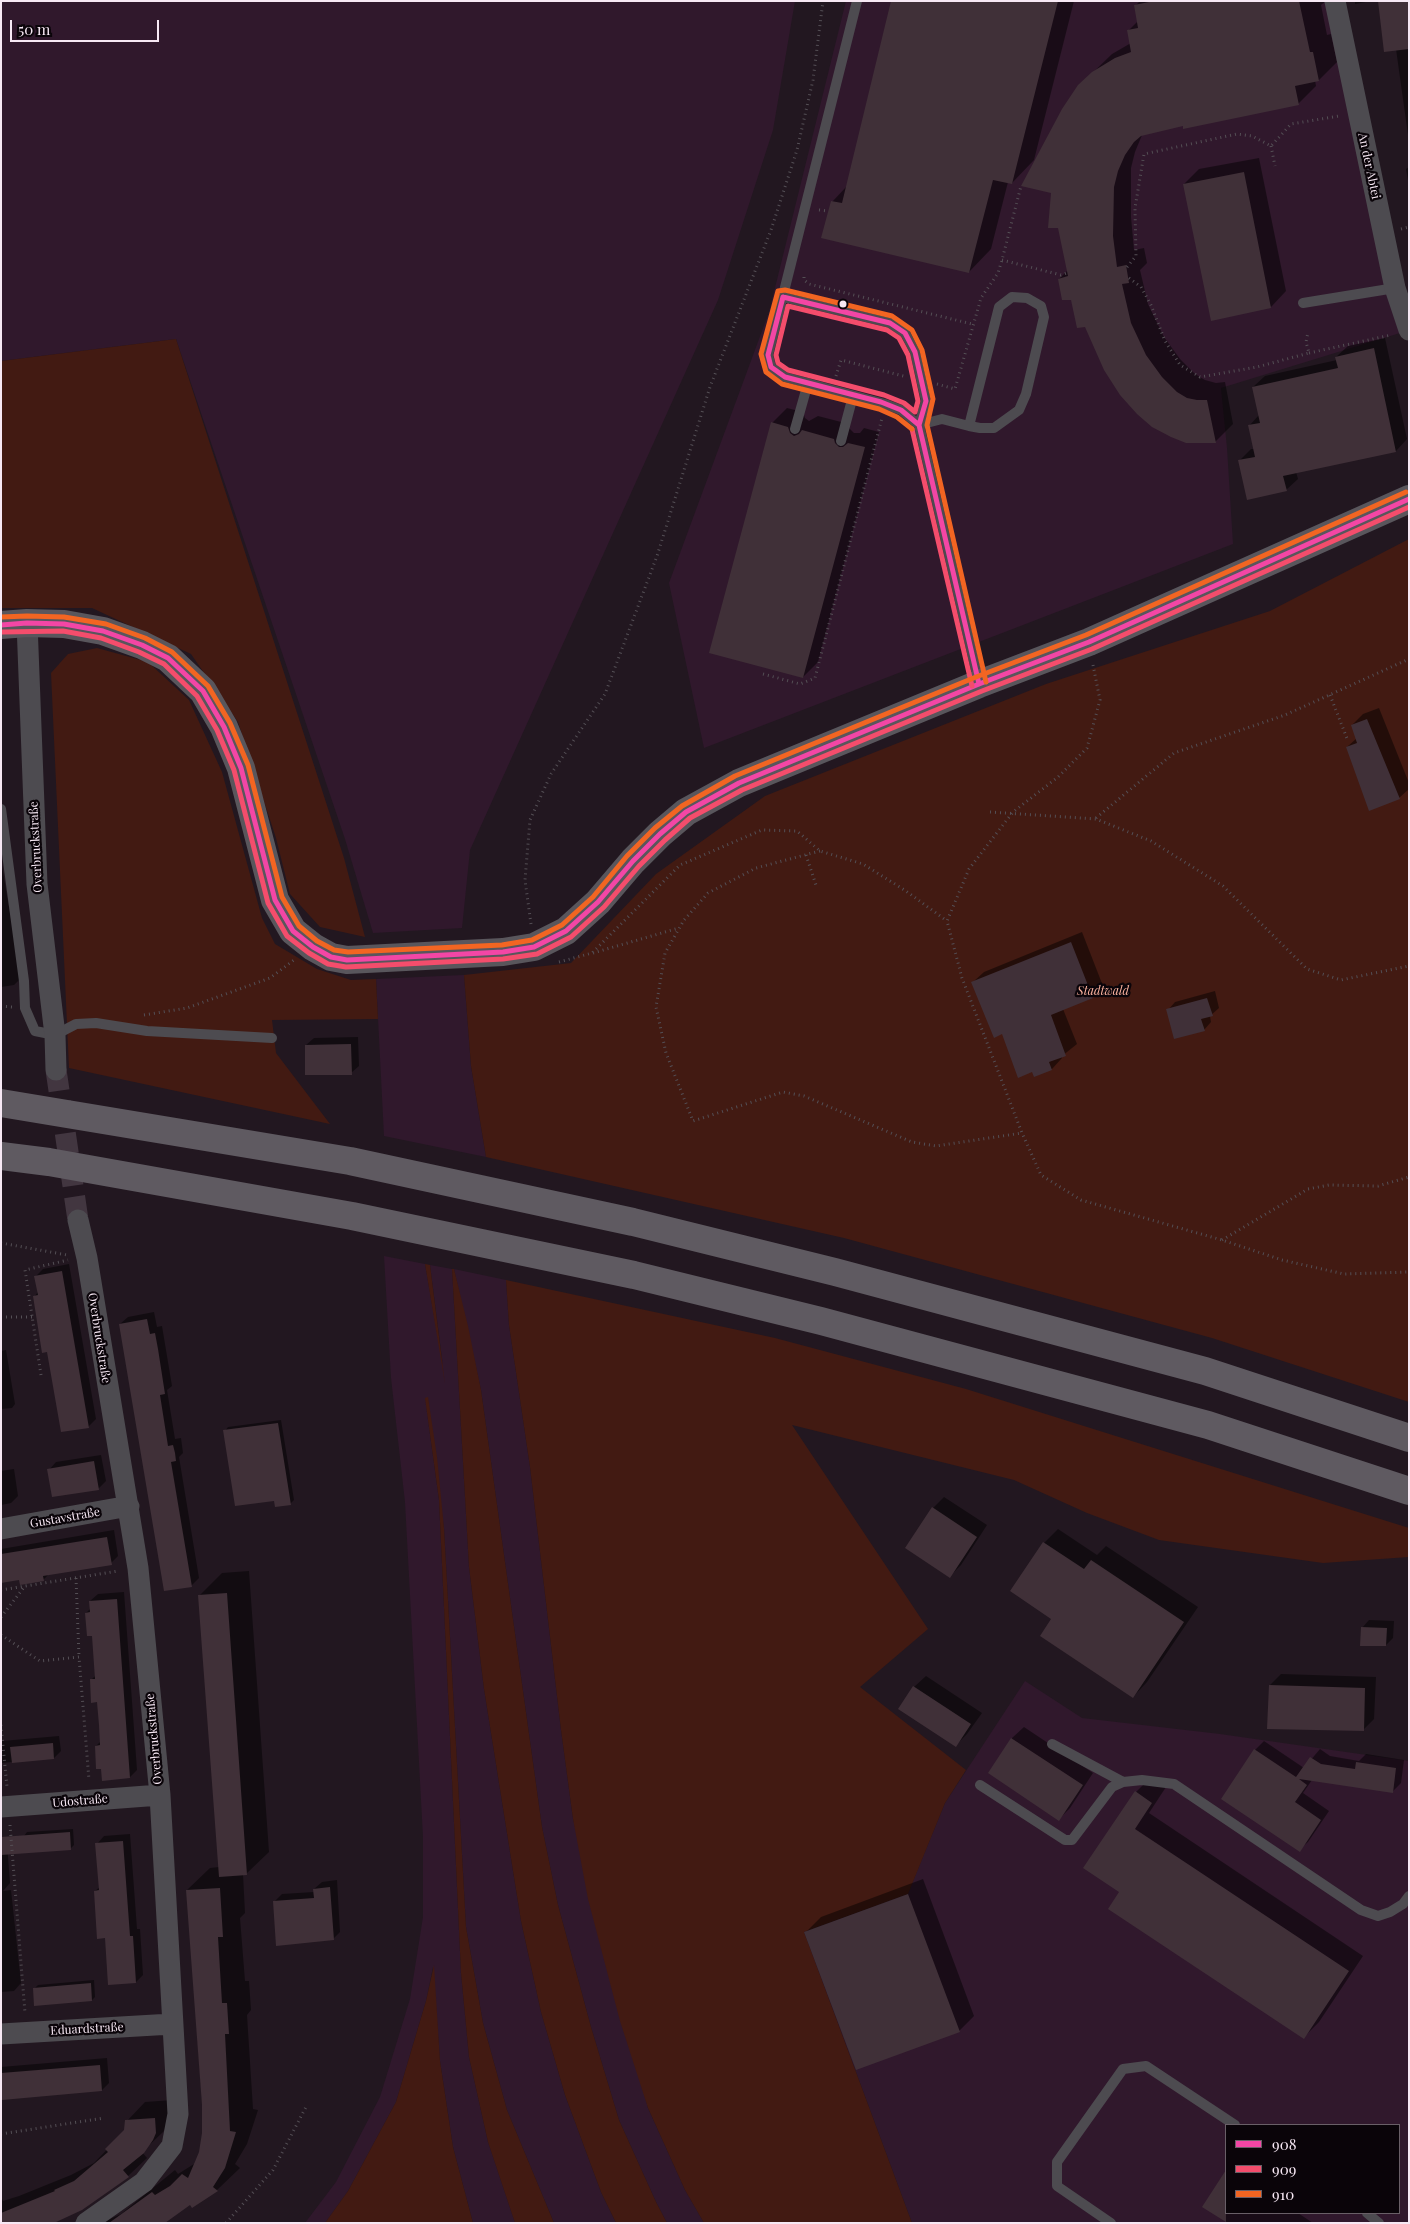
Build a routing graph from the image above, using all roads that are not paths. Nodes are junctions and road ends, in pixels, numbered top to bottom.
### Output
1 (856, 1) edge
2 (1335, 1) edge
3 (1395, 288) junction
4 (783, 296) junction
5 (1303, 303) dead end
6 (1404, 332) edge
7 (808, 383) junction
8 (853, 396) junction
9 (919, 425) junction
10 (969, 426) junction
11 (795, 429) dead end
12 (841, 441) dead end
13 (1409, 499) edge
14 (14, 624) edge
15 (979, 684) junction
16 (1, 809) edge
17 (55, 1035) junction
18 (272, 1038) dead end
19 (56, 1070) tunnel mouth
20 (1, 1103) edge
21 (1, 1156) edge
22 (78, 1220) tunnel mouth
23 (1409, 1438) edge
24 (1409, 1491) edge
25 (129, 1506) junction
26 (1, 1529) edge
27 (1052, 1744) dead end
28 (1123, 1782) junction
29 (980, 1785) dead end
30 (160, 1795) junction
31 (5, 1807) edge
32 (1409, 1896) edge
33 (172, 2024) junction
34 (1, 2034) edge
35 (1233, 2124) edge
36 (1367, 2214) edge
37 (86, 2223) edge
38 (1111, 2223) edge
39 (1380, 2223) edge

1 - 4 lane
2 - 3 street, An der Abtei
3 - 5 lane
3 - 6 street, An der Abtei
4 - 7 lane
4 - 9 lane
7 - 8 lane
7 - 11 lane
8 - 9 lane
8 - 12 lane
9 - 10 lane
9 - 15 lane
10 - 10 lane
13 - 15 street
14 - 15 street
14 - 17 street, Overbruckstraße
16 - 17 lane
17 - 18 lane
17 - 19 street, Overbruckstraße
20 - 23 highway
21 - 24 highway
22 - 25 street, Overbruckstraße
25 - 26 street, Gustavstraße
25 - 30 street, Overbruckstraße
27 - 28 lane
28 - 29 lane
28 - 32 lane
30 - 31 street, Udostraße
30 - 33 street, Overbruckstraße
33 - 34 street, Eduardstraße
33 - 37 street, Overbruckstraße
35 - 38 lane
36 - 39 lane

